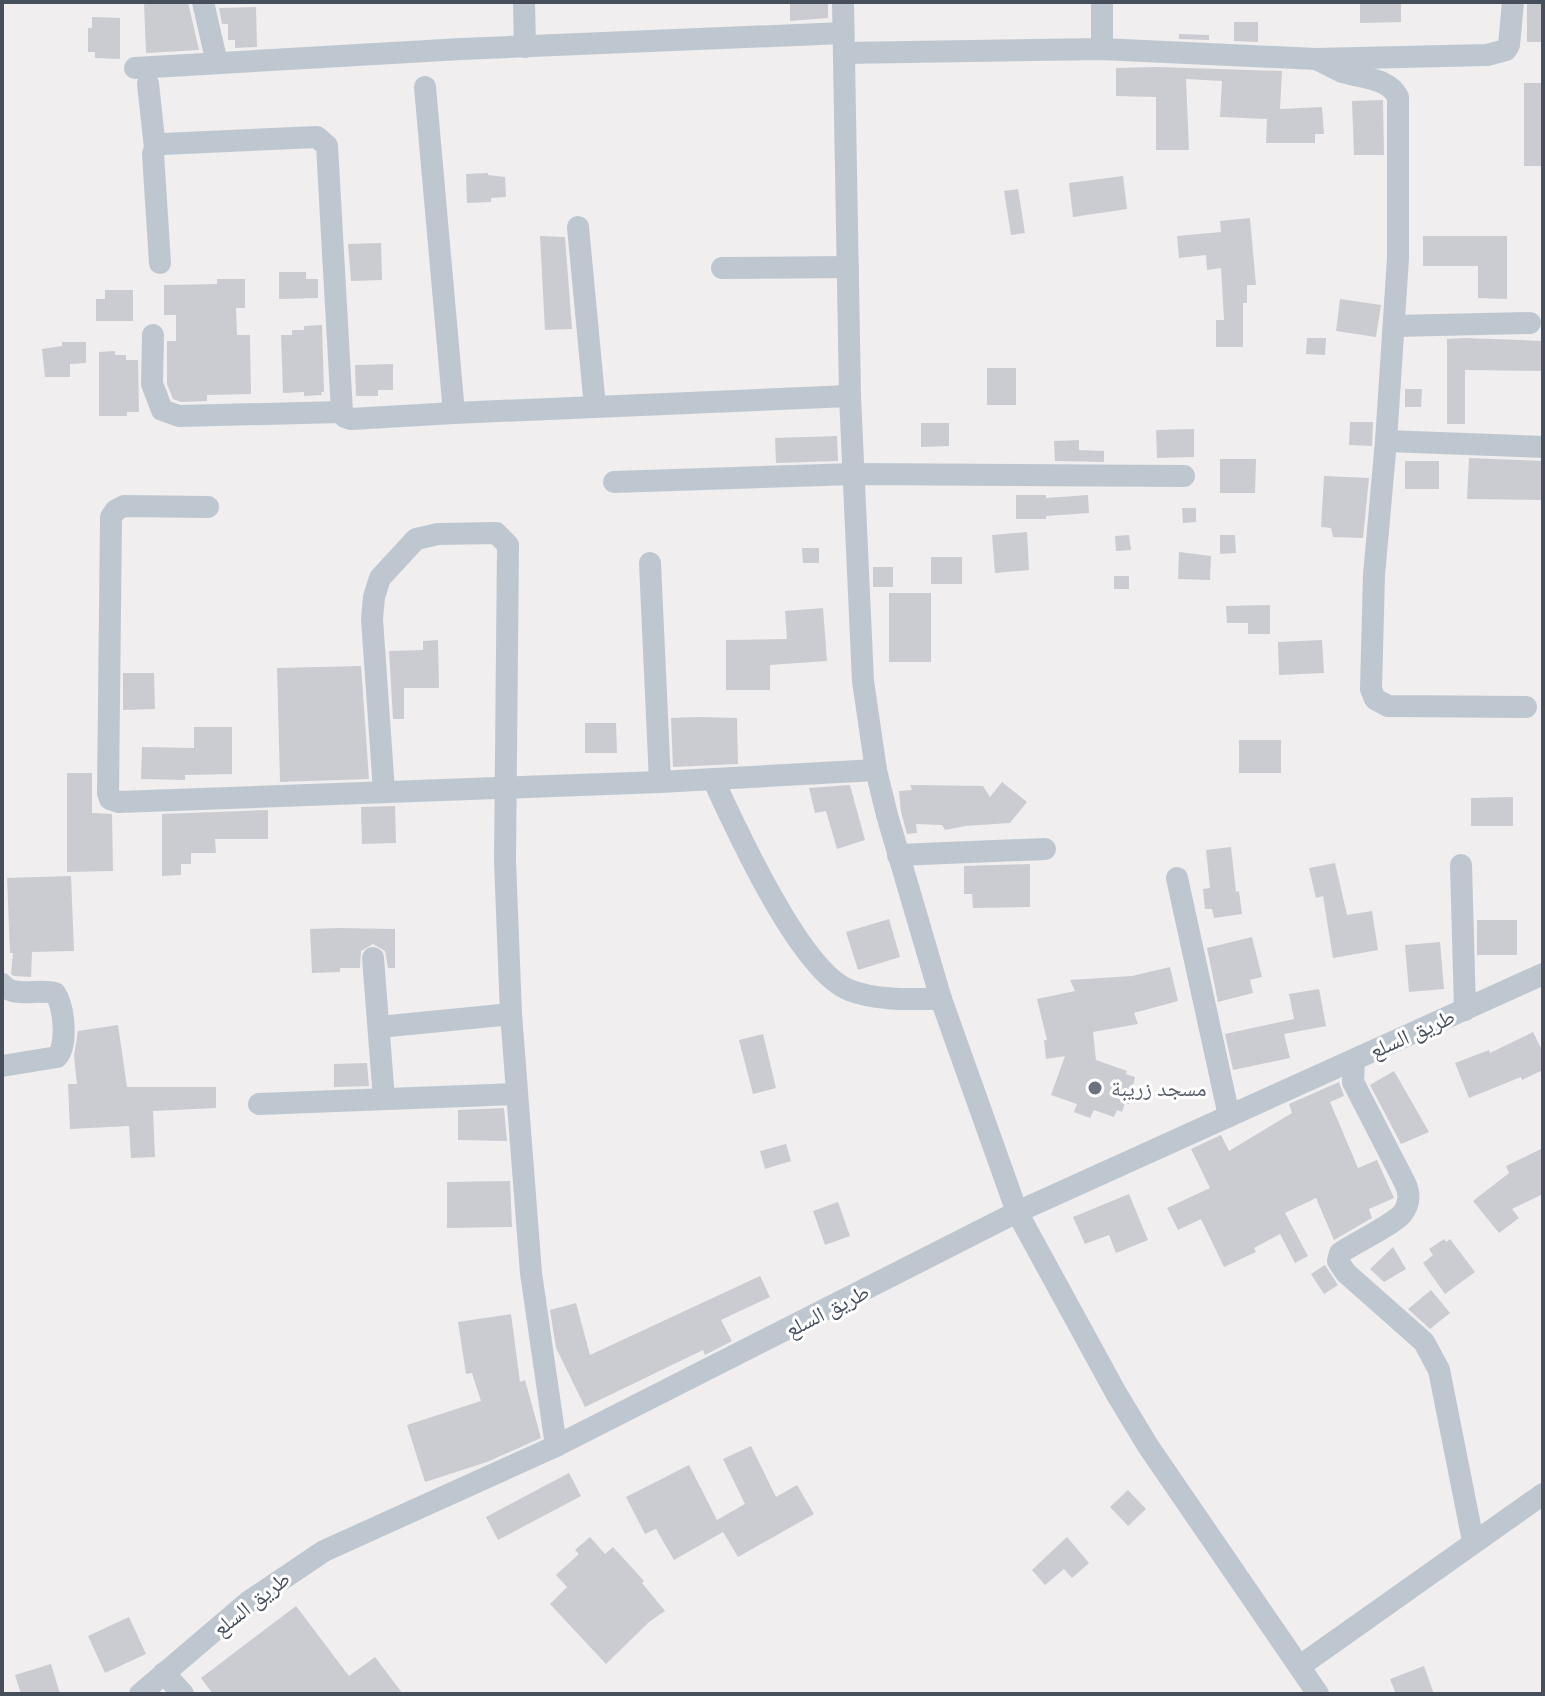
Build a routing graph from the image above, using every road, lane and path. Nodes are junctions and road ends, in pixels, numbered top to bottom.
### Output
1 (203, 2) edge
2 (524, 2) edge
3 (843, 2) edge
4 (1102, 2) edge
5 (1513, 2) edge
6 (844, 43) junction
7 (525, 47) junction
8 (1102, 49) junction
9 (1316, 59) junction
10 (217, 63) junction
11 (425, 87) dead end
12 (155, 148) junction
13 (578, 227) dead end
14 (160, 263) dead end
15 (848, 267) junction
16 (722, 268) dead end
17 (1530, 323) dead end
18 (1394, 326) junction
19 (153, 335) dead end
20 (850, 396) junction
21 (595, 407) junction
22 (342, 412) junction
23 (454, 413) junction
24 (1386, 441) junction
25 (1543, 447) edge
26 (854, 474) junction
27 (1184, 476) dead end
28 (614, 482) dead end
29 (208, 507) dead end
30 (650, 563) dead end
31 (1526, 707) dead end
32 (876, 770) junction
33 (713, 779) junction
34 (660, 782) junction
35 (507, 787) junction
36 (384, 791) junction
37 (1045, 849) dead end
38 (898, 855) junction
39 (1461, 865) dead end
40 (1177, 878) dead end
41 (373, 958) dead end
42 (1543, 974) edge
43 (2, 984) edge
44 (941, 999) junction
45 (1465, 1010) junction
46 (511, 1014) junction
47 (379, 1027) junction
48 (1354, 1060) junction
49 (2, 1066) edge
50 (516, 1094) junction
51 (384, 1099) junction
52 (259, 1104) dead end
53 (1229, 1116) junction
54 (1017, 1212) junction
55 (556, 1446) junction
56 (1543, 1494) edge
57 (1473, 1541) junction
58 (1300, 1666) junction
59 (164, 1673) junction
60 (140, 1694) edge
61 (183, 1694) edge
62 (1318, 1694) edge

1 - 10 street
2 - 7 street
3 - 6 street
4 - 8 street
5 - 9 street
6 - 7 street
6 - 8 street
6 - 15 street
7 - 10 street
8 - 9 street
9 - 18 street
10 - 12 street
11 - 23 street
12 - 14 street
12 - 22 street
13 - 21 street
15 - 16 street
15 - 20 street
17 - 18 street
18 - 24 street
19 - 22 street
20 - 21 street
20 - 26 street
21 - 23 street
22 - 23 street
24 - 25 street
24 - 31 street
26 - 27 street
26 - 28 street
26 - 32 street
29 - 36 street
30 - 34 street
32 - 33 street
32 - 38 street
33 - 34 street
33 - 44 street
34 - 35 street
35 - 36 street
35 - 36 street
35 - 46 street
37 - 38 street
38 - 44 street
39 - 45 street
40 - 53 street
41 - 47 street
42 - 45 street, طريق السلع
43 - 49 street
44 - 54 street
45 - 48 street, طريق السلع
46 - 47 street
46 - 50 street
47 - 51 street
48 - 53 street, طريق السلع
48 - 57 street
50 - 51 street
50 - 55 street
51 - 52 street
53 - 54 street, طريق السلع
54 - 55 street, طريق السلع
54 - 58 street
55 - 59 street, طريق السلع
56 - 57 street
57 - 58 street
58 - 62 street
59 - 60 street, طريق السلع
59 - 61 street

